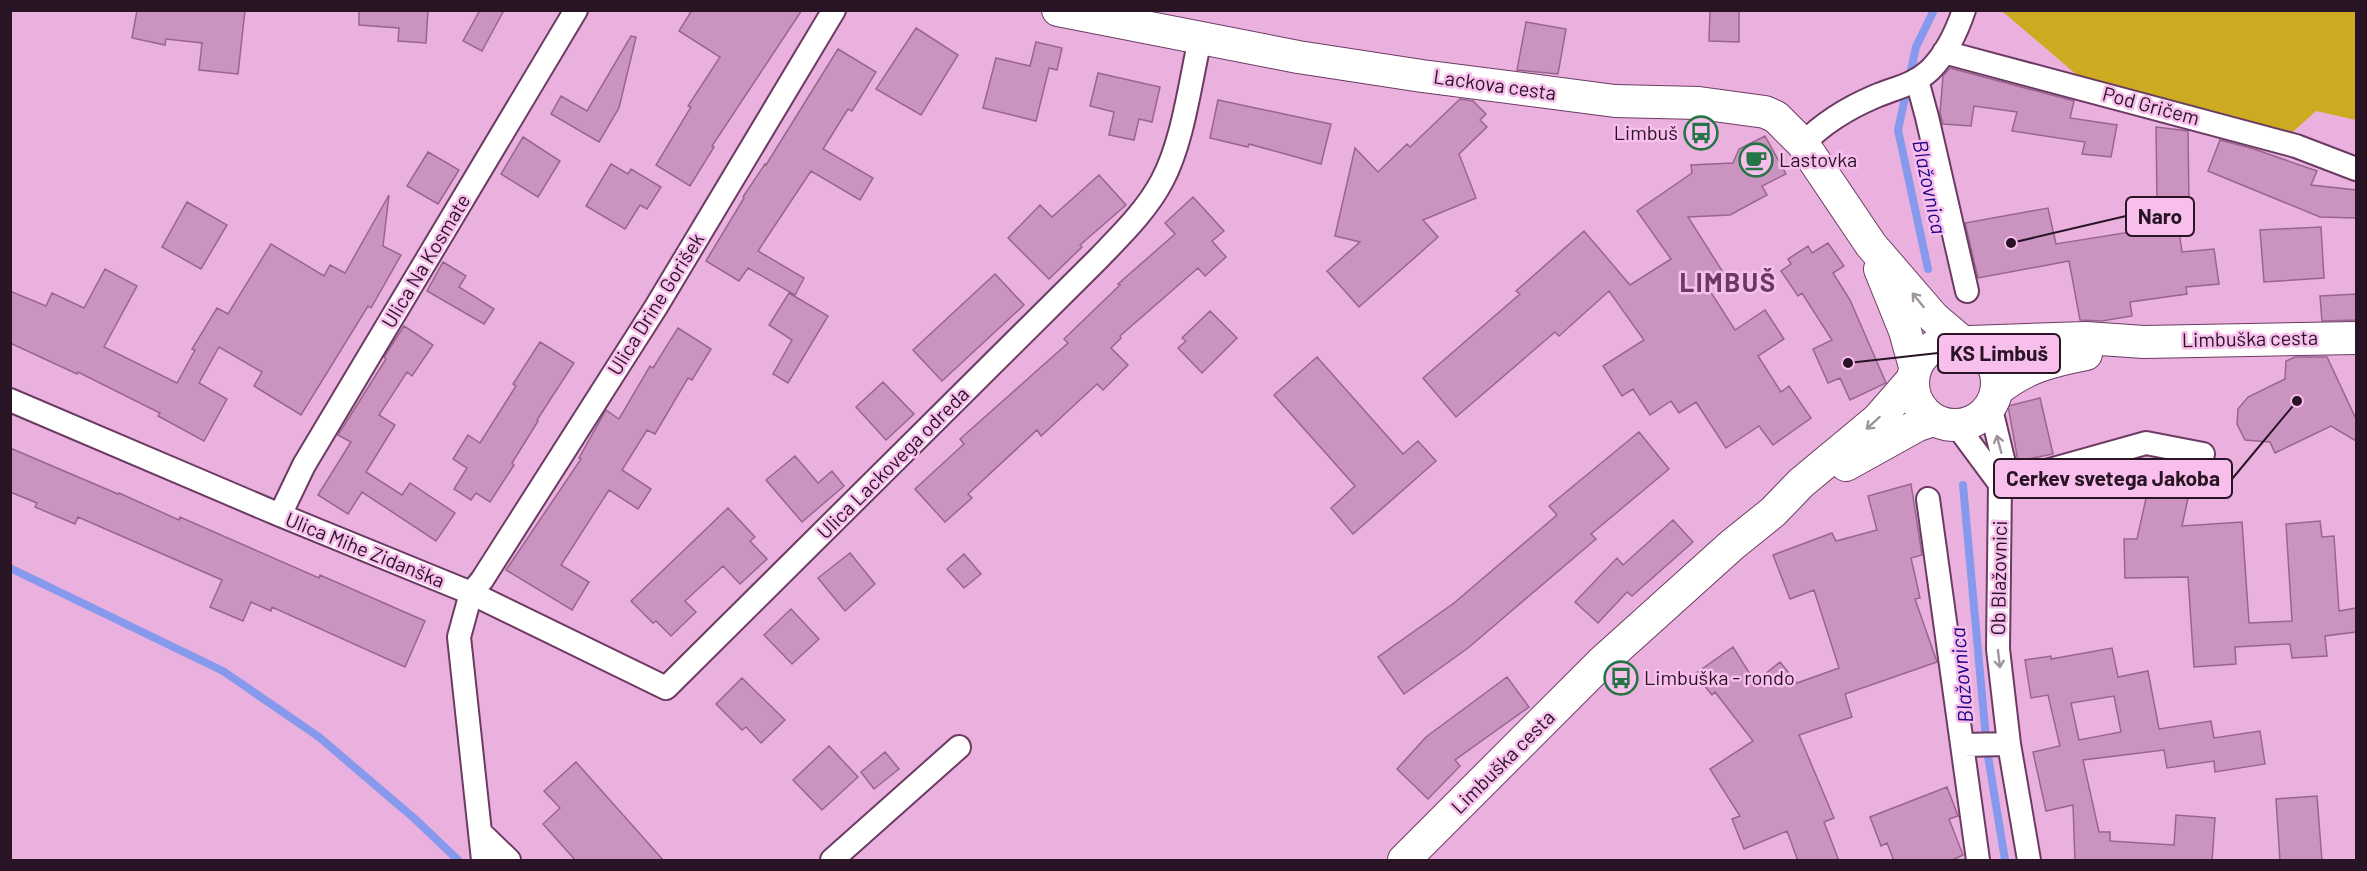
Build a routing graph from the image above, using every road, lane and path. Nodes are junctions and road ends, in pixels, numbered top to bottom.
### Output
1 (576, 10) edge
2 (834, 10) edge
3 (1058, 10) edge
4 (1964, 10) edge
5 (1200, 39) junction
6 (1930, 67) junction
7 (1803, 144) junction
8 (2356, 169) edge
9 (1871, 245) junction
10 (1967, 291) dead end
11 (2356, 338) edge
12 (1965, 341) junction
13 (2144, 342) junction
14 (1913, 373) junction
15 (1994, 397) junction
16 (10, 400) edge
17 (1945, 423) junction
18 (2203, 454) dead end
19 (2000, 484) junction
20 (1928, 500) dead end
21 (1773, 512) junction
22 (280, 515) junction
23 (471, 592) junction
24 (2004, 744) junction
25 (1967, 745) junction
26 (959, 747) dead end
27 (480, 832) junction
28 (483, 861) edge
29 (509, 861) edge
30 (832, 861) edge
31 (1404, 861) edge
32 (1978, 861) edge
33 (2029, 861) edge

1 - 22 street, Ulica Na Kosmate
2 - 23 street, Ulica Drine Gorišek
3 - 5 main road, Lackova cesta
4 - 6 street
5 - 7 main road, Lackova cesta
5 - 23 street, Ulica Lackovega odreda
6 - 7 street
6 - 8 street, Pod Gričem
6 - 10 street
7 - 9 main road, Lackova cesta
12 -> 9 main road
9 - 14 main road
11 - 13 main road, Limbuška cesta
12 - 13 main road
12 - 14 main road
12 - 15 main road
13 - 15 main road
14 - 17 main road
14 -> 21 main road
15 - 17 main road
19 -> 15 street, Ob Blažovnici
16 - 22 street, Ulica Mihe Zidanška
17 - 19 street
17 - 21 main road
18 - 19 street
19 -> 24 street, Ob Blažovnici
20 - 25 street
21 - 31 main road, Limbuška cesta
22 - 23 street, Ulica Mihe Zidanška
23 - 27 street
24 - 25 street
24 - 33 street, Ob Blažovnici
25 - 32 street
26 - 30 street
27 - 28 street
27 - 29 street

